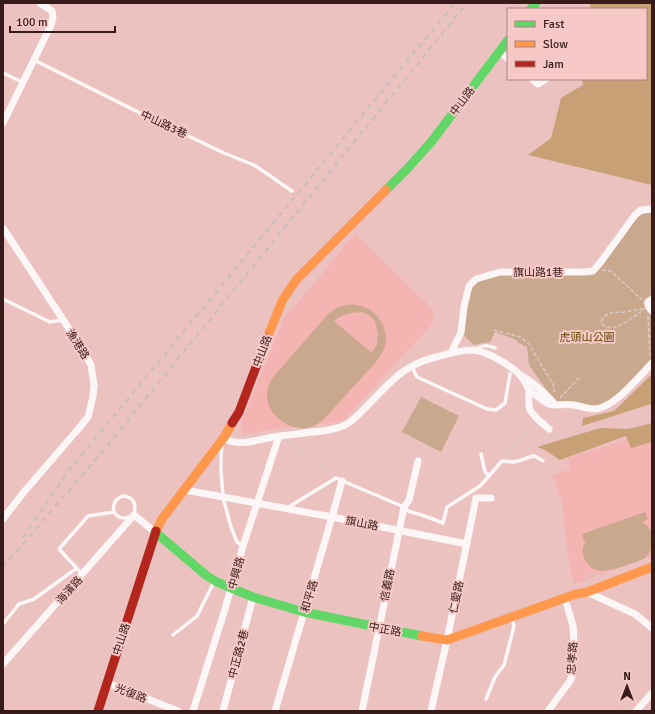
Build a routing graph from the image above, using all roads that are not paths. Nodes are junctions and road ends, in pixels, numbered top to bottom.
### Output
1 (40, 3) edge
2 (507, 41) edge
3 (499, 51) junction
4 (507, 58) edge
5 (34, 60) junction
6 (3, 74) edge
7 (533, 80) edge
8 (544, 80) edge
9 (23, 83) junction
10 (3, 123) edge
11 (292, 191) dead end
12 (652, 209) edge
13 (3, 228) edge
14 (3, 299) edge
15 (652, 299) edge
16 (650, 312) edge
17 (63, 320) junction
18 (495, 348) dead end
19 (473, 350) junction
20 (451, 354) junction
21 (652, 363) edge
22 (411, 366) junction
23 (518, 373) junction
24 (510, 374) dead end
25 (529, 389) junction
26 (553, 404) junction
27 (549, 429) road end
28 (279, 436) junction
29 (223, 438) junction
30 (481, 454) dead end
31 (418, 461) dead end
32 (543, 461) dead end
33 (489, 475) junction
34 (339, 479) junction
35 (185, 490) junction
36 (223, 497) junction
37 (491, 498) dead end
38 (257, 503) junction
39 (404, 507) junction
40 (285, 508) junction
41 (114, 512) junction
42 (134, 515) junction
43 (332, 517) junction
44 (3, 519) edge
45 (399, 530) junction
46 (155, 532) junction
47 (467, 544) junction
48 (243, 546) junction
49 (652, 567) edge
50 (77, 568) junction
51 (82, 574) junction
52 (215, 581) junction
53 (232, 589) junction
54 (587, 592) junction
55 (252, 597) junction
56 (565, 599) junction
57 (304, 612) junction
58 (511, 617) junction
59 (3, 624) edge
60 (379, 628) junction
61 (652, 628) edge
62 (173, 635) dead end
63 (447, 640) junction
64 (3, 664) edge
65 (107, 683) junction
66 (652, 694) edge
67 (486, 700) dead end
68 (98, 711) edge
69 (178, 711) edge
70 (192, 711) edge
71 (223, 711) edge
72 (275, 711) edge
73 (362, 711) edge
74 (431, 711) edge
75 (548, 711) edge
76 (636, 711) edge

1 - 5 street
2 - 3 main road, 中山路
3 - 4 street
3 - 29 main road, 中山路
5 - 9 street
5 - 11 lane, 中山路3巷
6 - 9 lane
7 - 8 street
9 - 10 street
12 - 20 street, 旗山路1巷
13 - 17 street, 漁港路
14 - 17 lane
15 - 16 street
17 - 44 street, 漁港路
18 - 19 lane
19 - 20 street
19 - 23 street
20 - 22 street
21 - 26 street
22 - 24 lane
22 - 28 street
23 - 25 street
23 - 26 street
25 - 26 street
25 - 27 street
28 - 29 street
28 - 38 street, 中興路
29 - 35 main road, 中山路
29 - 36 lane
30 - 33 lane
31 - 39 street, 信義路
32 - 33 lane
33 - 39 lane
34 - 39 lane
34 - 40 lane
34 - 43 street, 和平路
35 - 36 street, 旗山路
35 - 46 main road, 中山路
36 - 38 street, 旗山路
36 - 48 lane
37 - 47 street, 仁愛路
38 - 40 street, 旗山路
38 - 48 street, 中興路
39 - 45 street, 信義路
40 - 43 street, 旗山路
41 - 42 lane
41 - 42 lane
41 - 50 lane
42 - 46 street, 中正路
42 - 51 street, 海濱路
43 - 45 street, 旗山路
43 - 57 street, 和平路
45 - 47 street, 旗山路
45 - 60 street, 信義路
46 - 52 main road, 中正路
46 - 65 main road, 中山路
47 - 63 street, 仁愛路
48 - 53 street, 中興路
49 - 54 main road, 中正路
50 - 51 lane
50 - 59 lane
51 - 64 street, 海濱路
52 - 53 main road, 中正路
52 - 62 lane
53 - 55 main road, 中正路
53 - 70 street, 中興路
54 - 56 main road, 中正路
54 - 61 street
55 - 57 main road, 中正路
55 - 71 street, 中正路2巷
56 - 58 main road, 中正路
56 - 75 street, 忠孝路
57 - 60 main road, 中正路
57 - 72 street, 和平路
58 - 63 main road, 中正路
58 - 67 lane
60 - 63 main road, 中正路
60 - 73 street, 信義路
63 - 74 street, 仁愛路
65 - 68 main road, 中山路
65 - 69 street, 光復路
66 - 76 street

